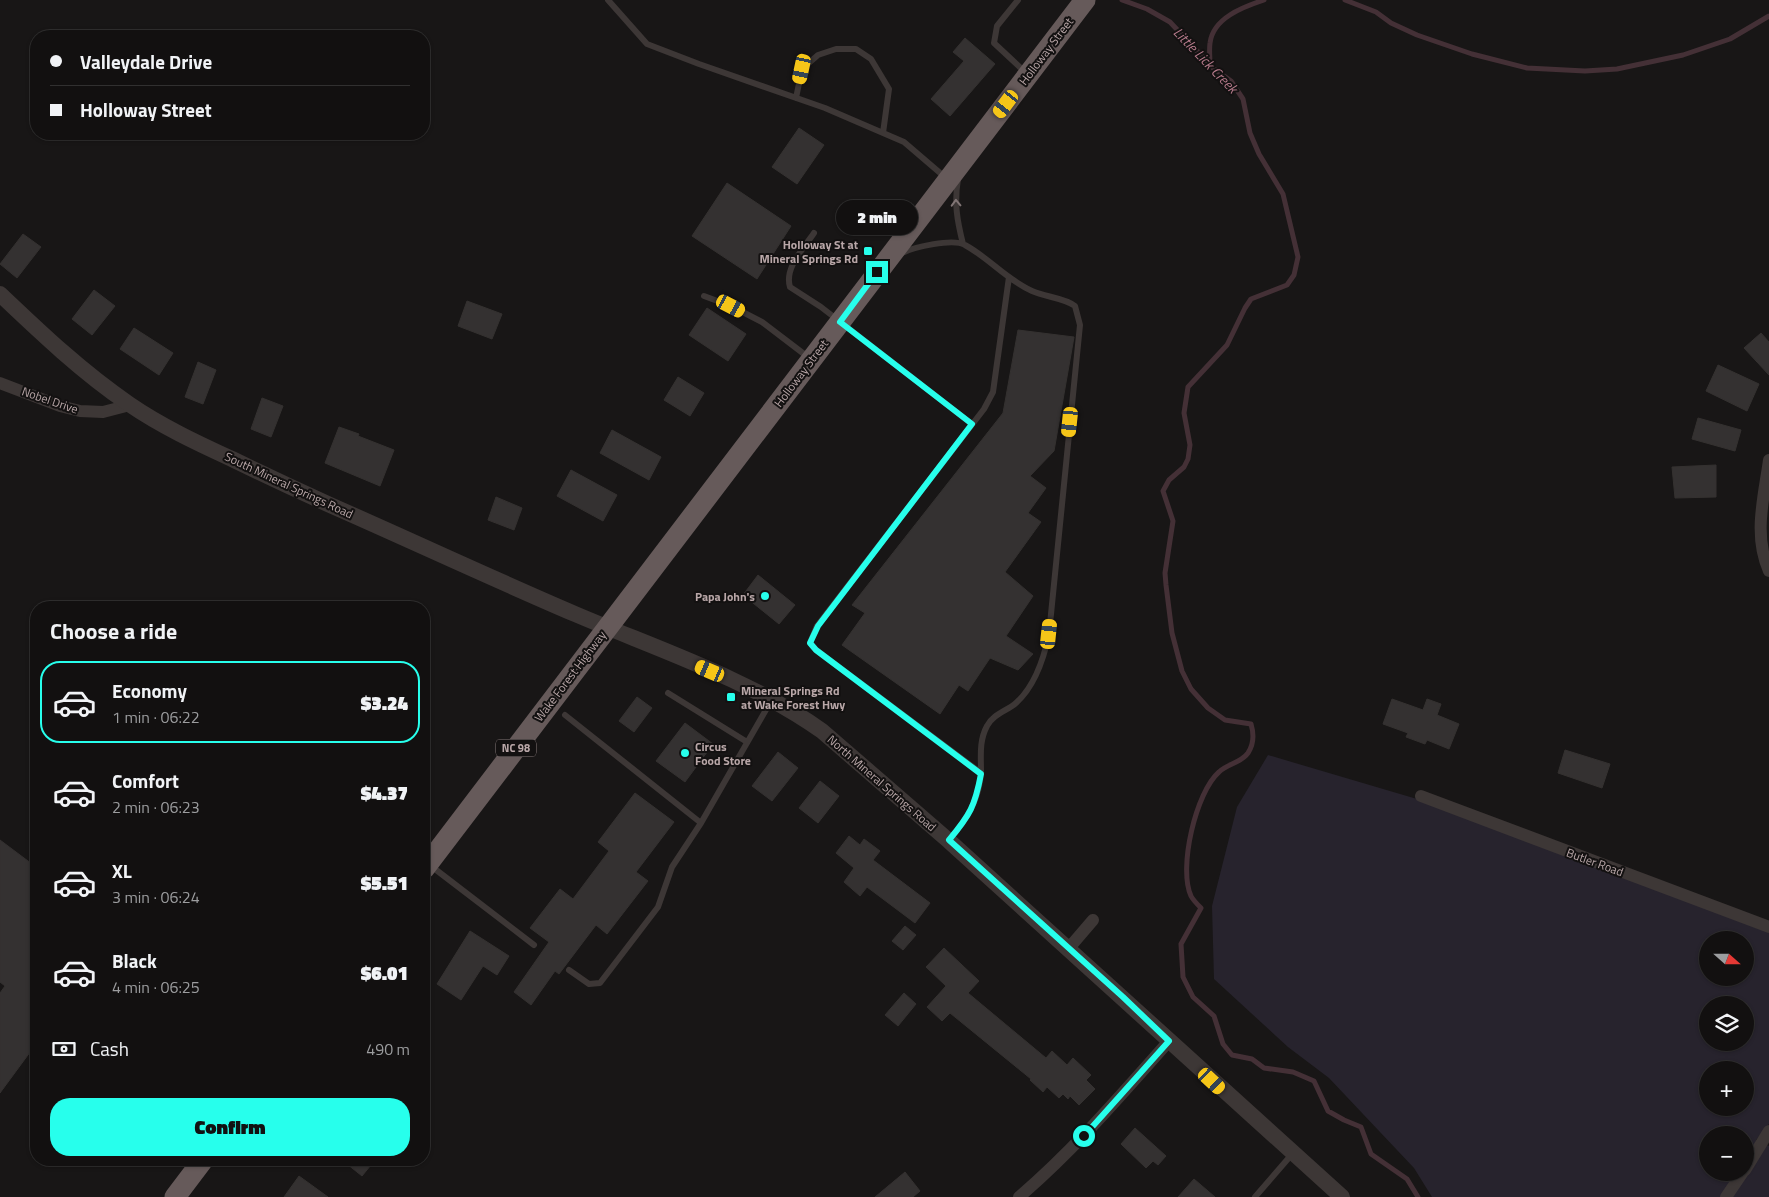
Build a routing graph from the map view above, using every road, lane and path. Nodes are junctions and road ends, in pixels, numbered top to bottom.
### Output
1 (608, 0) edge
2 (1018, 0) edge
3 (1084, 0) edge
4 (1028, 74) junction
5 (796, 98) junction
6 (883, 133) junction
7 (961, 162) junction
8 (948, 180) junction
9 (814, 233) dead end
10 (964, 244) junction
11 (887, 260) junction
12 (1009, 277) junction
13 (0, 294) edge
14 (704, 296) dead end
15 (840, 322) junction
16 (811, 359) junction
17 (0, 383) edge
18 (130, 405) junction
19 (972, 424) junction
20 (1769, 460) edge
21 (1769, 571) edge
22 (608, 627) junction
23 (668, 693) dead end
24 (772, 700) junction
25 (564, 715) dead end
26 (746, 742) junction
27 (981, 774) junction
28 (1421, 796) dead end
29 (701, 823) junction
30 (949, 840) junction
31 (430, 861) edge
32 (430, 869) edge
33 (1093, 920) dead end
34 (1769, 927) edge
35 (534, 946) dead end
36 (1069, 948) junction
37 (570, 970) dead end
38 (1169, 1041) junction
39 (1769, 1132) edge
40 (1293, 1154) junction
41 (1754, 1155) edge
42 (198, 1166) edge
43 (1737, 1181) edge
44 (174, 1197) edge
45 (1019, 1197) edge
46 (1255, 1197) edge
47 (1342, 1197) edge
48 (1726, 1197) edge

1 - 5 lane
2 - 4 lane
3 - 4 highway, Holloway Street / NC 98
4 - 7 highway, Holloway Street / NC 98
5 - 6 lane
5 - 6 lane
6 - 8 lane
7 - 8 highway, Holloway Street / NC 98
10 -> 7 lane
8 - 11 highway, Holloway Street / NC 98
9 - 15 lane
10 - 11 lane
10 - 12 lane
11 - 15 highway, Holloway Street / NC 98
12 - 19 lane
12 - 27 lane
13 - 18 street, South Mineral Springs Road
14 - 16 lane
15 - 16 highway, Holloway Street / NC 98
15 - 19 lane
16 - 22 highway, Holloway Street / NC 98
17 - 18 street, Nobel Drive
18 - 22 street, South Mineral Springs Road
19 - 27 lane
20 - 21 street
22 - 24 street, North Mineral Springs Road
22 - 31 highway, Wake Forest Highway / NC 98
23 - 26 lane
24 - 26 lane
24 - 30 street, North Mineral Springs Road
25 - 29 lane
26 - 29 lane
27 - 30 lane
28 - 34 street, Butler Road
29 - 37 lane
30 - 36 street, North Mineral Springs Road
32 - 35 lane
33 - 36 street
36 - 38 street, North Mineral Springs Road
38 - 40 street, North Mineral Springs Road
38 - 45 street
39 - 41 street
40 - 46 lane
40 - 47 street, North Mineral Springs Road
42 - 44 highway
43 - 48 street

